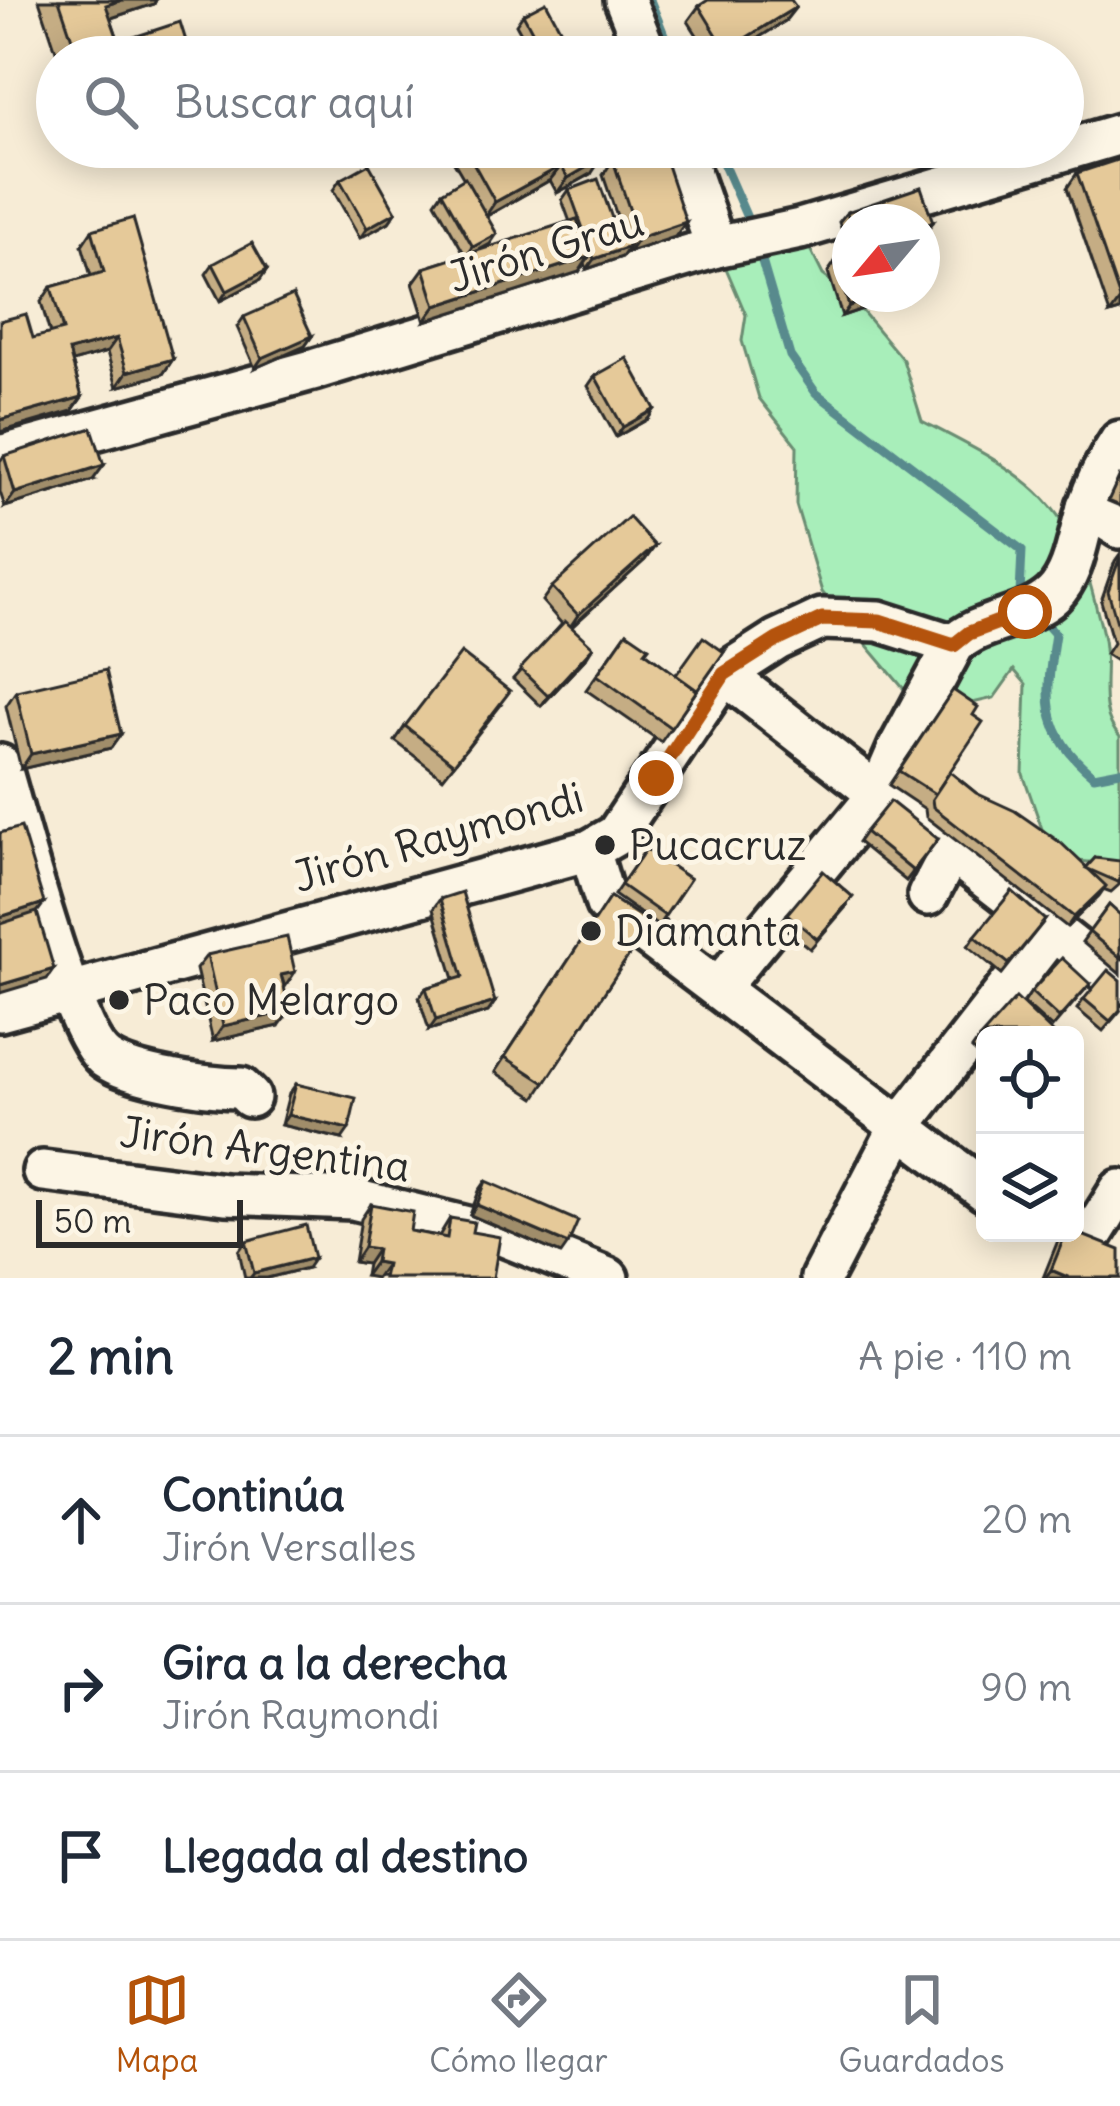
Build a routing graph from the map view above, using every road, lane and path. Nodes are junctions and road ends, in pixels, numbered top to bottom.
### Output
1 (626, 0) edge
2 (640, 36) edge
3 (1120, 134) edge
4 (1084, 145) edge
5 (688, 168) edge
6 (1005, 168) edge
7 (716, 247) junction
8 (1120, 441) edge
9 (0, 455) edge
10 (1104, 517) edge
11 (961, 639) junction
12 (724, 674) junction
13 (0, 765) edge
14 (878, 795) junction
15 (590, 850) junction
16 (951, 851) junction
17 (928, 895) dead end
18 (1053, 930) junction
19 (1120, 982) edge
20 (719, 987) junction
21 (68, 990) junction
22 (0, 1010) edge
23 (250, 1097) dead end
24 (899, 1128) junction
25 (44, 1171) dead end
26 (976, 1184) edge
27 (1120, 1190) edge
28 (1089, 1245) edge
29 (608, 1278) edge
30 (821, 1278) edge

1 - 2 street
3 - 4 street, Jirón Grau
5 - 7 street
6 - 7 street, Jirón Grau
7 - 9 street, Jirón Grau
8 - 10 street
10 - 11 street
11 - 12 street, Jirón Raymondi
11 - 14 street
12 - 14 street
12 - 15 street, Jirón Raymondi
13 - 21 street
14 - 16 street
14 - 20 street
15 - 20 street
15 - 21 street, Jirón Raymondi
16 - 17 street
16 - 18 street
18 - 19 street
18 - 24 street
20 - 24 street
21 - 22 street, Jirón Raymondi
21 - 23 street
24 - 26 street
24 - 30 street
25 - 29 street, Jirón Argentina
27 - 28 street

